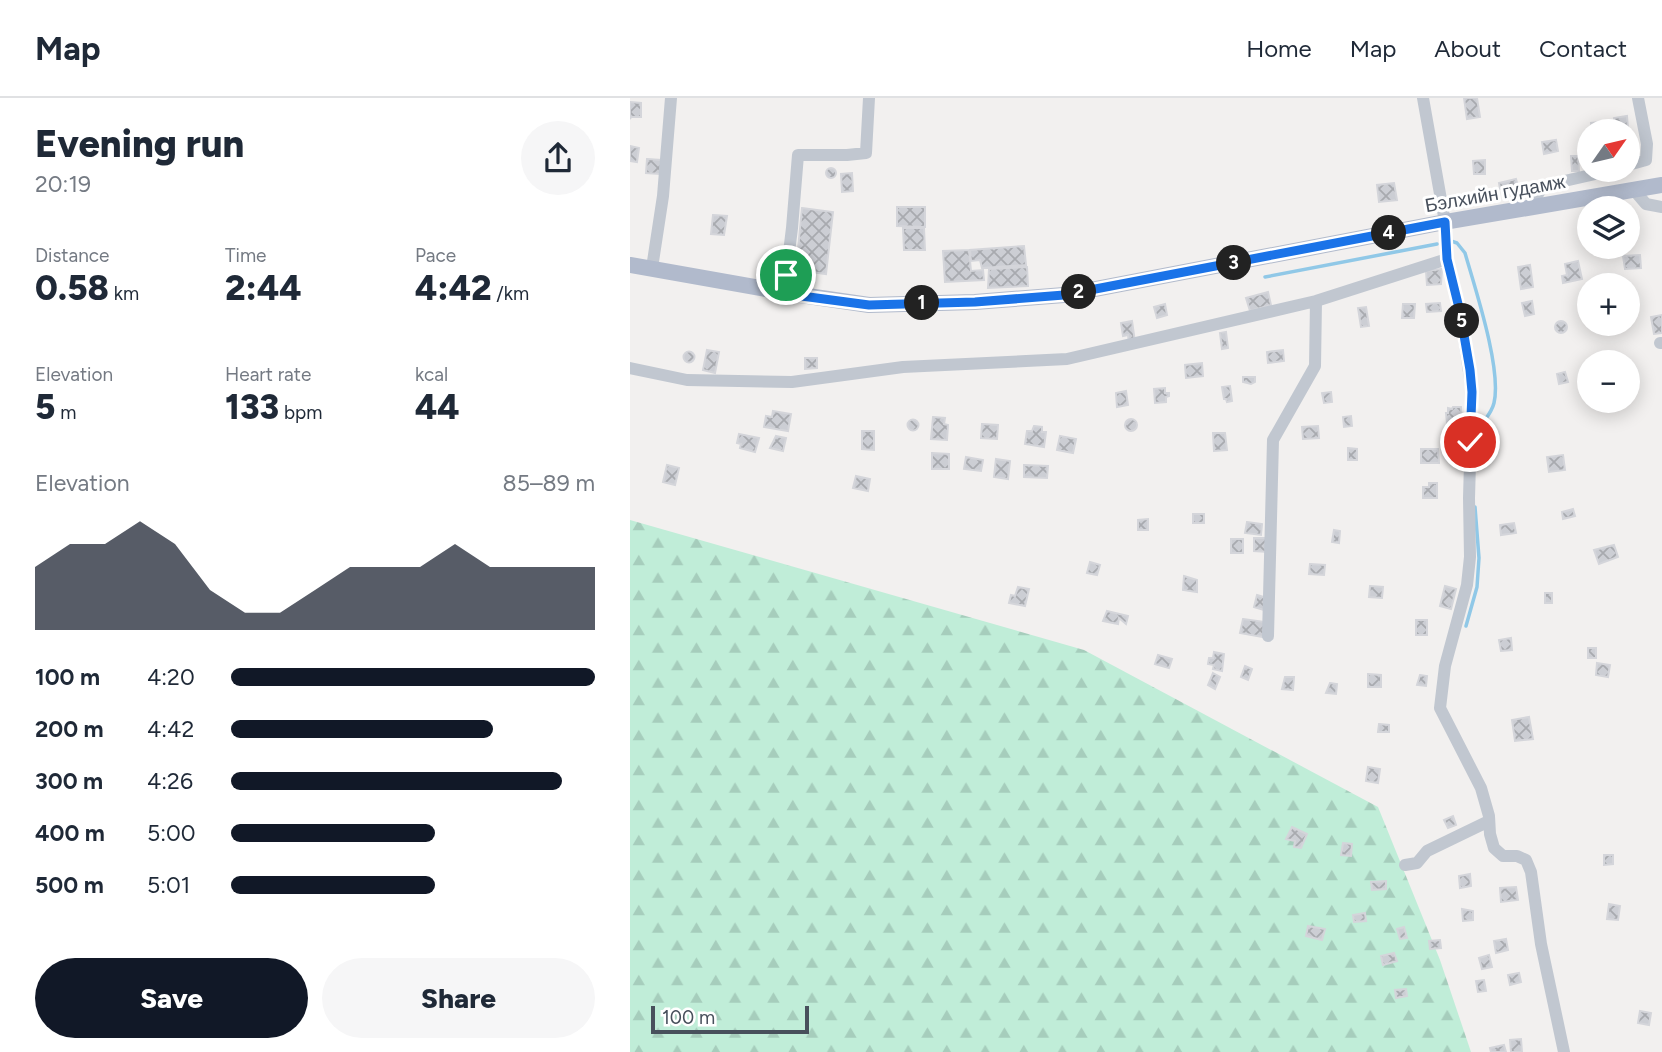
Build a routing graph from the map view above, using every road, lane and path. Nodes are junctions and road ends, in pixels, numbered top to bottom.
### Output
1 (671, 98) edge
2 (869, 98) edge
3 (1423, 98) edge
4 (1639, 98) edge
5 (1640, 162) edge
6 (1577, 178) edge
7 (1662, 185) edge
8 (1634, 190) junction
9 (1530, 207) junction
10 (1662, 207) edge
11 (1445, 222) junction
12 (1447, 259) junction
13 (630, 265) edge
14 (652, 268) junction
15 (784, 293) junction
16 (1316, 302) junction
17 (630, 368) edge
18 (1268, 636) dead end
19 (1489, 821) junction
20 (1405, 865) dead end
21 (1564, 1052) edge

1 - 14 street
2 - 15 street
3 - 11 street
4 - 5 street
6 - 9 street
7 - 8 main road, Бэлхийн гудамж
8 - 9 main road, Бэлхийн гудамж
8 - 10 street
9 - 11 main road, Бэлхийн гудамж
11 - 12 street
11 - 15 main road, Бэлхийн гудамж
12 - 16 street
12 - 19 street
13 - 14 main road, Бэлхийн гудамж
14 - 15 main road, Бэлхийн гудамж
16 - 17 street
16 - 18 street
19 - 20 street
19 - 21 street

